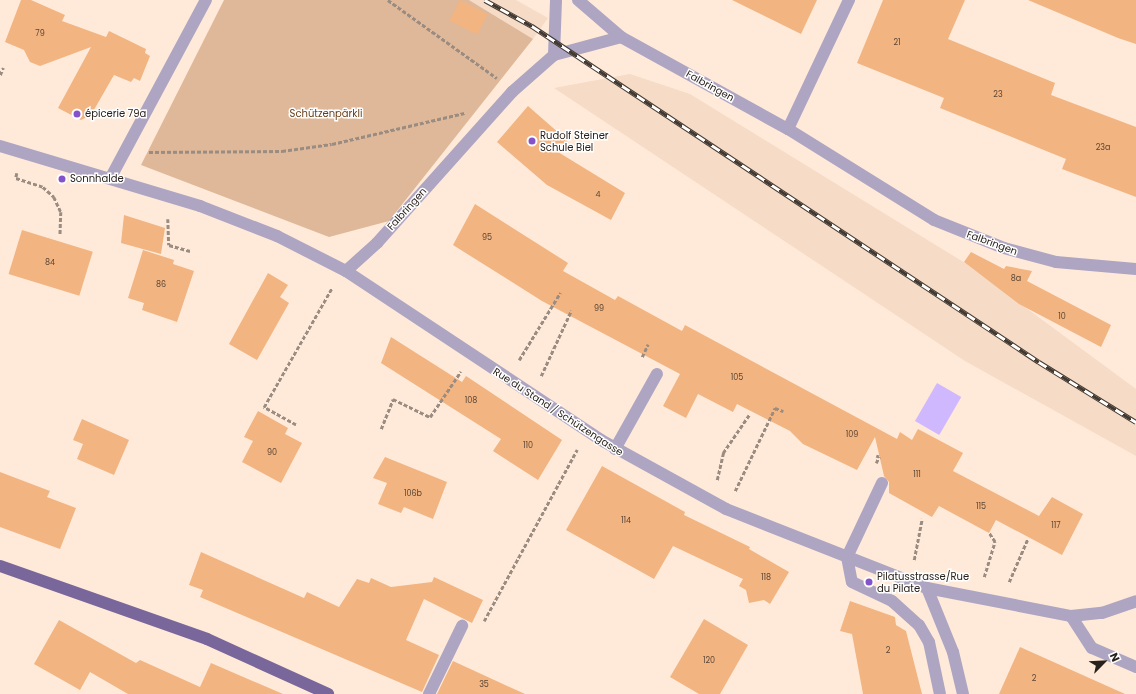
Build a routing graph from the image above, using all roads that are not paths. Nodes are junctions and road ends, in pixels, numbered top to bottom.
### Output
1 (206, 0) edge
2 (556, 0) edge
3 (578, 0) edge
4 (849, 0) edge
5 (621, 37) junction
6 (554, 55) junction
7 (788, 129) junction
8 (0, 146) edge
9 (111, 177) junction
10 (1136, 269) edge
11 (346, 271) junction
12 (657, 374) dead end
13 (615, 449) junction
14 (882, 483) dead end
15 (847, 557) junction
16 (0, 566) edge
17 (927, 588) junction
18 (1136, 601) edge
19 (1071, 616) junction
20 (462, 626) dead end
21 (1136, 667) edge
22 (328, 694) edge
23 (429, 694) edge
24 (940, 694) edge
25 (963, 694) edge

1 - 9 street
2 - 6 street
3 - 5 street
4 - 7 street
5 - 6 street, Falbringen
5 - 7 street, Falbringen
6 - 11 street, Falbringen
7 - 10 street, Falbringen
8 - 9 street, Rue du Stand / Schützengasse
9 - 11 street, Rue du Stand / Schützengasse
11 - 13 street, Rue du Stand / Schützengasse
12 - 13 street
13 - 15 street, Rue du Stand / Schützengasse
14 - 15 street
15 - 17 street, Rue du Stand / Schützengasse
15 - 24 street
16 - 22 main road
17 - 19 street, Rue du Stand / Schützengasse
17 - 25 street
18 - 19 street, Rue du Stand / Schützengasse
19 - 21 street
20 - 23 street

